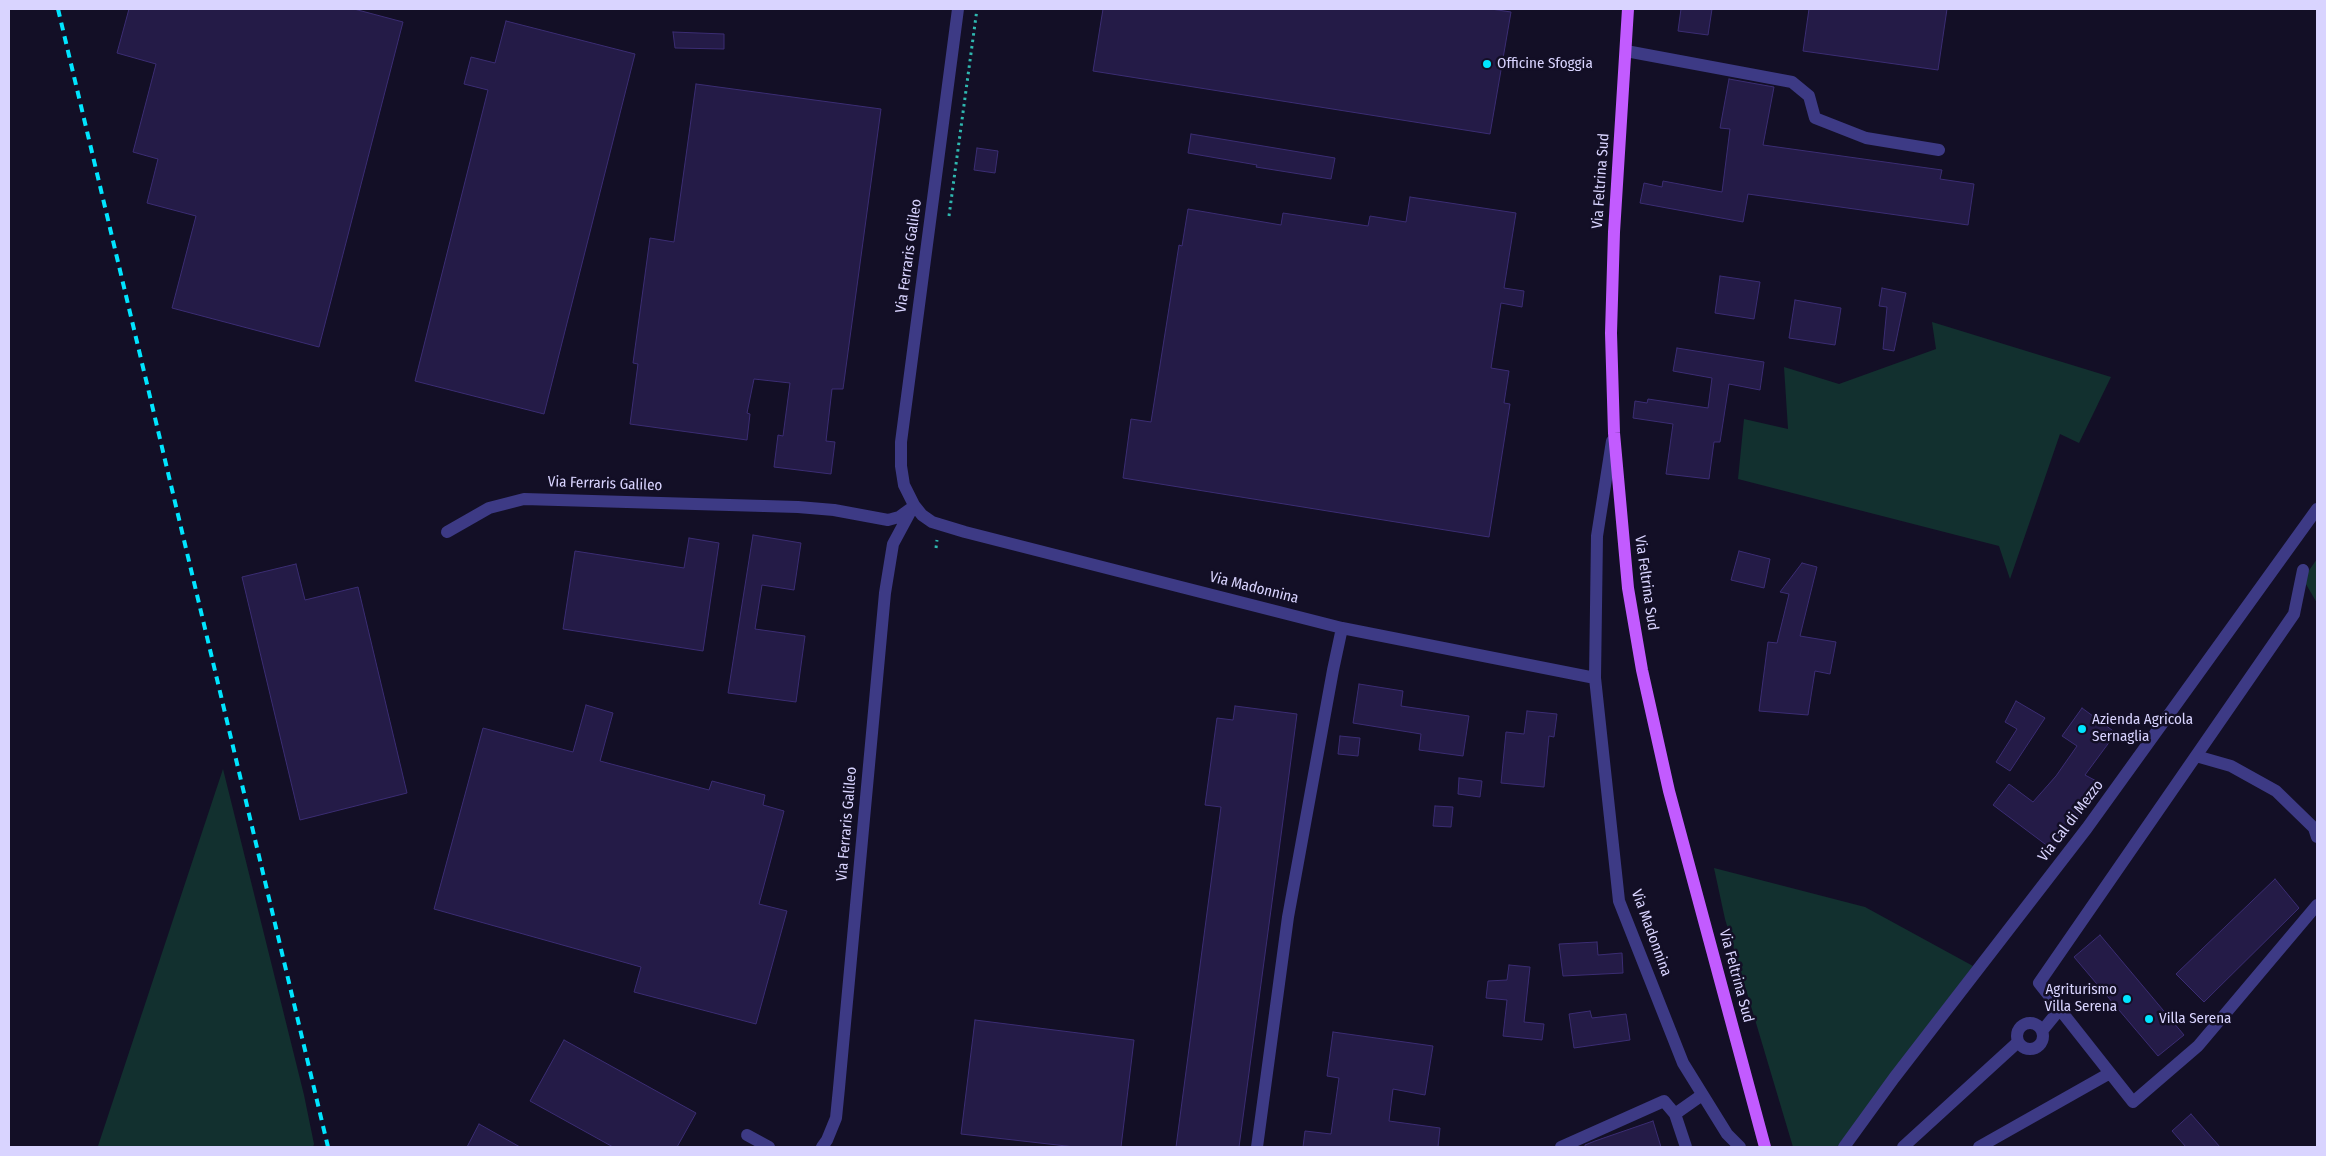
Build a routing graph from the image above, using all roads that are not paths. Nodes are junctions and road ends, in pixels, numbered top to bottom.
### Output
1 (958, 9) edge
2 (1628, 9) edge
3 (1626, 51) junction
4 (1939, 150) dead end
5 (1614, 433) junction
6 (914, 505) junction
7 (2317, 509) edge
8 (448, 532) dead end
9 (2304, 570) dead end
10 (1342, 628) junction
11 (1595, 678) junction
12 (2196, 756) junction
13 (2317, 837) edge
14 (2317, 905) edge
15 (2060, 1009) junction
16 (2042, 1031) junction
17 (2018, 1042) junction
18 (2110, 1073) junction
19 (1702, 1095) junction
20 (1675, 1114) junction
21 (747, 1135) dead end
22 (769, 1147) edge
23 (822, 1147) edge
24 (1257, 1147) edge
25 (1561, 1147) edge
26 (1686, 1147) edge
27 (1740, 1147) edge
28 (1765, 1147) edge
29 (1844, 1147) edge
30 (1903, 1147) edge
31 (1979, 1147) edge

1 - 6 street, Via Ferraris Galileo
2 - 3 main road, Via Feltrina Sud
3 - 4 street
3 - 5 main road, Via Feltrina Sud
5 - 11 street, Via Madonnina
5 - 28 main road, Via Feltrina Sud
6 - 8 street, Via Ferraris Galileo
6 - 10 street, Via Madonnina
6 - 23 street, Via Ferraris Galileo
7 - 29 street, Via Cal di Mezzo
9 - 12 street
10 - 11 street, Via Madonnina
10 - 24 street
11 - 19 street, Via Madonnina
12 - 13 street
12 - 15 street
14 - 18 street
15 - 16 street
15 - 18 street
16 - 17 street
16 - 17 street
17 - 30 street
18 - 31 street
19 - 20 street
19 - 27 street, Via Madonnina
20 - 25 street
20 - 26 street
21 - 22 street

